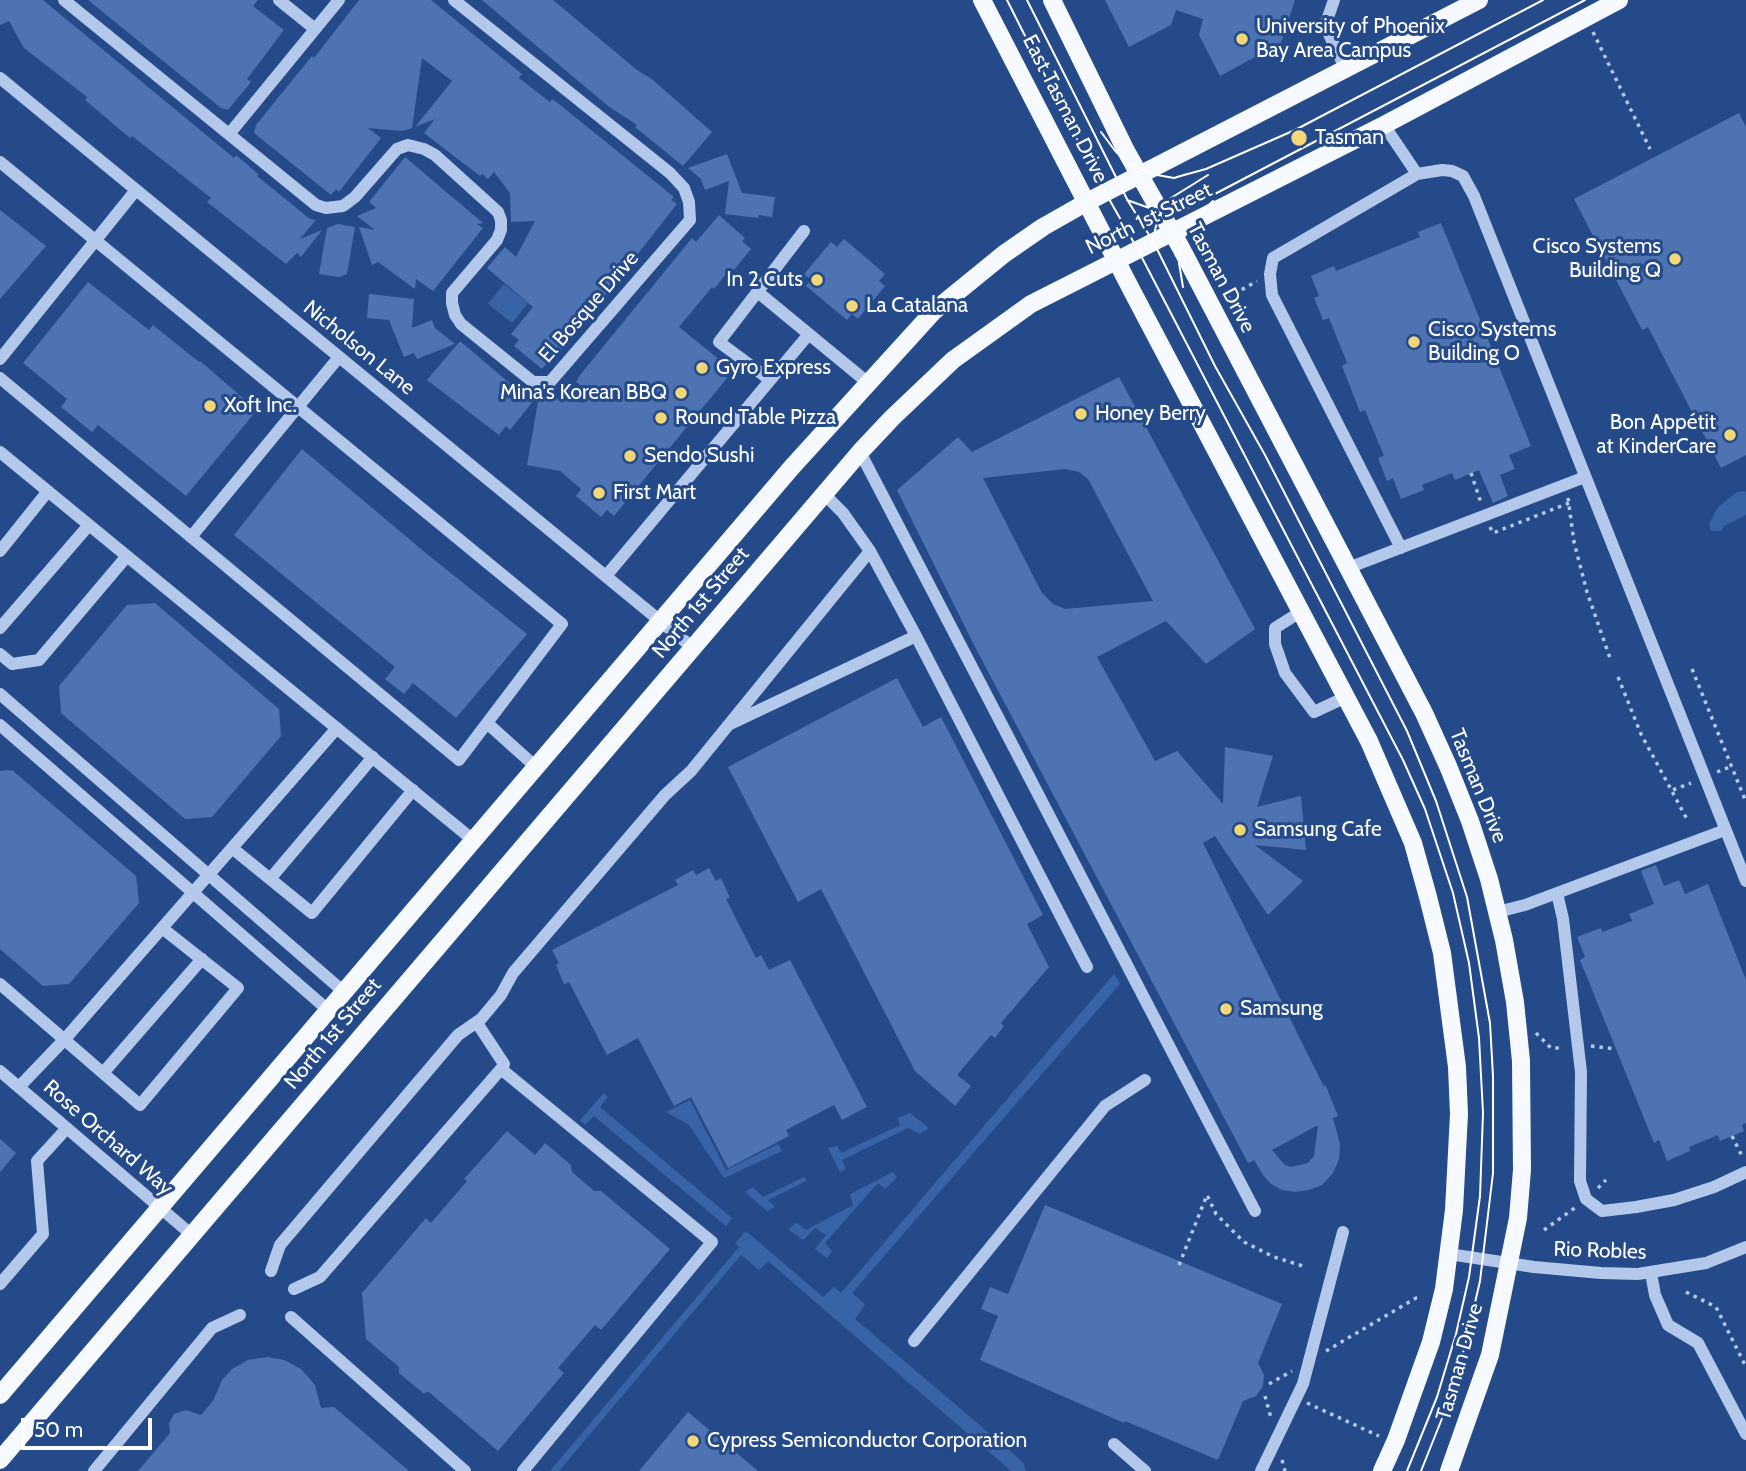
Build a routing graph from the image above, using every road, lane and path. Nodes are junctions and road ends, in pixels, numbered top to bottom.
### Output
1 (64, 0) edge
2 (279, 0) edge
3 (339, 0) edge
4 (454, 0) edge
5 (982, 0) edge
6 (1052, 0) edge
7 (1334, 0) edge
8 (1479, 0) edge
9 (1619, 0) edge
10 (316, 29) junction
11 (1593, 32) dead end
12 (1345, 68) junction
13 (0, 78) edge
14 (1384, 125) junction
15 (230, 133) junction
16 (1650, 149) dead end
17 (0, 162) edge
18 (1417, 174) junction
19 (1140, 176) junction
20 (136, 190) junction
21 (1087, 202) junction
22 (804, 231) dead end
23 (1172, 234) junction
24 (95, 240) junction
25 (1117, 261) junction
26 (1270, 274) junction
27 (759, 293) junction
28 (1225, 299) dead end
29 (809, 334) junction
30 (339, 357) junction
31 (0, 359) edge
32 (0, 379) edge
33 (770, 380) junction
34 (867, 382) junction
35 (298, 407) junction
36 (0, 452) edge
37 (860, 452) junction
38 (1586, 477) junction
39 (48, 491) junction
40 (824, 494) junction
41 (1567, 496) dead end
42 (89, 525) junction
43 (191, 537) junction
44 (1401, 548) junction
45 (0, 551) edge
46 (870, 551) junction
47 (127, 556) junction
48 (1348, 568) junction
49 (606, 576) junction
50 (1301, 611) junction
51 (660, 621) junction
52 (0, 628) edge
53 (916, 636) junction
54 (693, 648) junction
55 (0, 654) edge
56 (1610, 658) dead end
57 (1692, 669) dead end
58 (1618, 677) dead end
59 (0, 694) edge
60 (1346, 697) junction
61 (487, 723) junction
62 (0, 725) edge
63 (727, 726) junction
64 (337, 728) junction
65 (373, 757) junction
66 (536, 767) junction
67 (413, 790) junction
68 (1746, 802) edge
69 (1688, 821) dead end
70 (1725, 830) junction
71 (473, 841) junction
72 (232, 848) junction
73 (209, 875) junction
74 (270, 879) junction
75 (1746, 881) edge
76 (193, 892) junction
77 (1557, 893) junction
78 (1497, 912) junction
79 (162, 928) junction
80 (202, 959) junction
81 (1087, 967) dead end
82 (0, 984) edge
83 (344, 992) junction
84 (328, 1010) junction
85 (477, 1023) junction
86 (1532, 1028) dead end
87 (64, 1040) junction
88 (1588, 1046) dead end
89 (1565, 1048) dead end
90 (1616, 1049) dead end
91 (501, 1069) junction
92 (0, 1071) edge
93 (103, 1073) junction
94 (1144, 1080) dead end
95 (19, 1087) junction
96 (67, 1128) junction
97 (1732, 1136) dead end
98 (1746, 1163) edge
99 (1746, 1172) edge
100 (160, 1208) junction
101 (1255, 1211) dead end
102 (1343, 1232) dead end
103 (192, 1235) junction
104 (1746, 1247) edge
105 (1449, 1254) junction
106 (1509, 1263) junction
107 (1179, 1265) dead end
108 (1306, 1266) dead end
109 (271, 1271) dead end
110 (1651, 1273) junction
111 (0, 1284) edge
112 (294, 1289) dead end
113 (1686, 1292) dead end
114 (1422, 1298) dead end
115 (240, 1315) dead end
116 (292, 1318) dead end
117 (914, 1340) dead end
118 (1310, 1361) junction
119 (1746, 1367) edge
120 (1269, 1384) dead end
121 (1, 1392) edge
122 (1296, 1399) junction
123 (1746, 1434) edge
124 (1379, 1436) dead end
125 (1114, 1444) dead end
126 (0, 1460) edge
127 (94, 1471) edge
128 (465, 1471) edge
129 (523, 1471) edge
130 (1145, 1471) edge
131 (1261, 1471) edge
132 (1382, 1471) edge
133 (1449, 1471) edge

1 - 15 street, El Bosque Drive
2 - 10 street
3 - 10 street
4 - 15 street, El Bosque Drive
5 - 21 main road, East Tasman Drive
6 - 19 main road, East Tasman Drive
7 - 12 street
8 - 12 main road, North 1st Street
9 - 14 main road, North 1st Street
10 - 15 street
11 - 16 path
12 - 19 main road, North 1st Street
13 - 20 street, Nicholson Lane
14 - 18 street
14 - 23 main road, North 1st Street
17 - 24 street
18 - 26 street
18 - 38 street
19 - 21 main road, North 1st Street
19 - 23 main road, Tasman Drive
20 - 24 street
20 - 30 street, Nicholson Lane
21 - 25 main road, Tasman Drive
21 - 34 main road, North 1st Street
22 - 27 street
23 - 25 main road, North 1st Street
23 - 48 main road, Tasman Drive
24 - 31 street
24 - 35 street
25 - 37 main road, North 1st Street
25 - 50 main road, Tasman Drive
26 - 28 path
26 - 44 street
27 - 29 street
27 - 33 street
29 - 33 street
29 - 34 street
30 - 35 street
30 - 49 street, Nicholson Lane
32 - 43 street
33 - 49 street
34 - 51 main road, North 1st Street
35 - 43 street
35 - 61 street
36 - 39 street
37 - 40 main road, North 1st Street
37 - 101 street
38 - 44 street
38 - 70 street
39 - 42 street
39 - 45 street
40 - 46 street
40 - 54 main road, North 1st Street
41 - 56 path
42 - 47 street
42 - 52 street
43 - 61 street
44 - 48 street
46 - 53 street
46 - 63 street
47 - 55 street
47 - 64 street
48 - 78 main road, Tasman Drive
49 - 51 street, Nicholson Lane
50 - 60 main road, Tasman Drive
50 - 60 street
51 - 54 street, Nicholson Lane
51 - 66 main road, North 1st Street
53 - 63 street
53 - 81 street
54 - 103 main road, North 1st Street
57 - 68 path
58 - 69 path
59 - 73 street
60 - 105 main road, Tasman Drive
61 - 66 street
62 - 76 street
63 - 85 street
64 - 65 street
64 - 72 street
65 - 67 street
65 - 74 street
66 - 71 main road, North 1st Street
67 - 71 street
67 - 74 street
70 - 75 street
70 - 77 street
71 - 83 main road, North 1st Street
72 - 73 street
72 - 74 street
73 - 76 street
73 - 83 street
76 - 79 street
76 - 84 street
77 - 78 street
77 - 99 street
78 - 106 main road, Tasman Drive
79 - 80 street
79 - 87 street
80 - 93 street
80 - 93 street
82 - 87 street
83 - 84 main road, North 1st Street
84 - 100 main road, North 1st Street
85 - 91 street
85 - 109 street
86 - 89 path
87 - 93 street
87 - 95 street
88 - 90 path
91 - 112 street
91 - 129 street
92 - 95 street, Rose Orchard Way
94 - 117 street
95 - 96 street, Rose Orchard Way
96 - 100 street, Rose Orchard Way
96 - 111 street
97 - 98 path
100 - 103 street, Rose Orchard Way
100 - 121 main road, North 1st Street
102 - 118 street
103 - 126 main road, North 1st Street
104 - 110 street, Rio Robles
105 - 106 street, Rio Robles
105 - 132 main road, Tasman Drive
106 - 110 street, Rio Robles
106 - 133 main road, Tasman Drive
107 - 108 path
110 - 123 street
113 - 119 path
114 - 118 path
115 - 127 street
116 - 128 street
118 - 120 path
118 - 122 street
122 - 124 path
122 - 131 street
125 - 130 street

